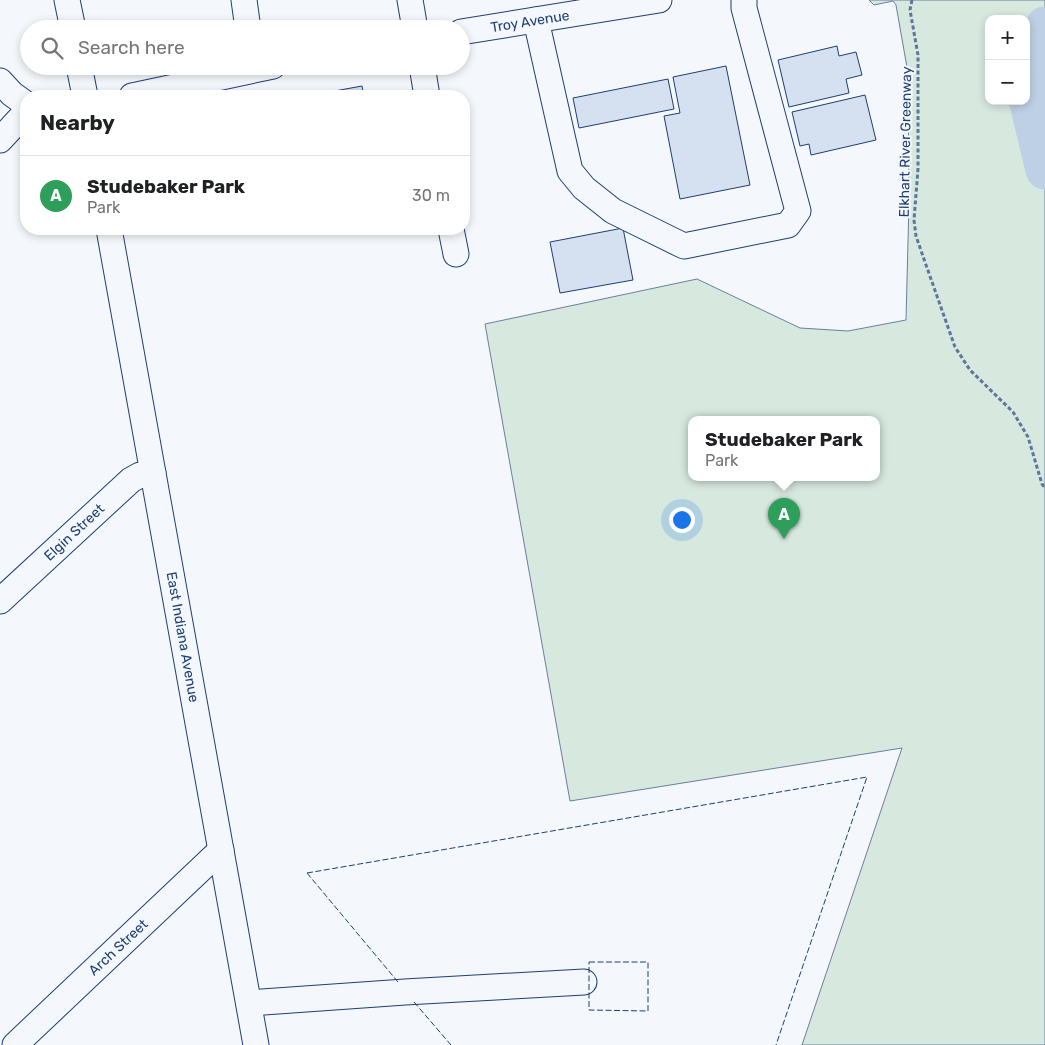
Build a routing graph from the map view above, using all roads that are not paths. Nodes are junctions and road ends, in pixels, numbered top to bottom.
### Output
1 (67, 0) edge
2 (244, 0) edge
3 (410, 0) edge
4 (659, 0) edge
5 (744, 0) edge
6 (575, 7) edge
7 (70, 20) edge
8 (247, 20) edge
9 (413, 20) edge
10 (536, 20) junction
11 (470, 31) edge
12 (81, 75) edge
13 (225, 75) edge
14 (424, 75) edge
15 (0, 81) edge
16 (84, 90) edge
17 (158, 90) edge
18 (426, 90) edge
19 (20, 100) edge
20 (20, 118) edge
21 (0, 140) edge
22 (110, 235) edge
23 (452, 235) edge
24 (456, 254) dead end
25 (153, 473) junction
26 (0, 602) edge
27 (221, 850) junction
28 (584, 982) dead end
29 (249, 1003) junction
30 (15, 1045) edge
31 (256, 1045) edge

1 - 7 street
2 - 8 street
3 - 9 street
4 - 6 street, Troy Avenue
5 - 10 street
6 - 10 street, Troy Avenue
10 - 11 street, Troy Avenue
12 - 16 street
13 - 17 street
14 - 18 street
15 - 19 street
20 - 21 street
22 - 25 street, East Indiana Avenue
23 - 24 street
25 - 26 street, Elgin Street
25 - 27 street, East Indiana Avenue
27 - 29 street, East Indiana Avenue
27 - 30 street, Arch Street
28 - 29 street
29 - 31 street, East Indiana Avenue

